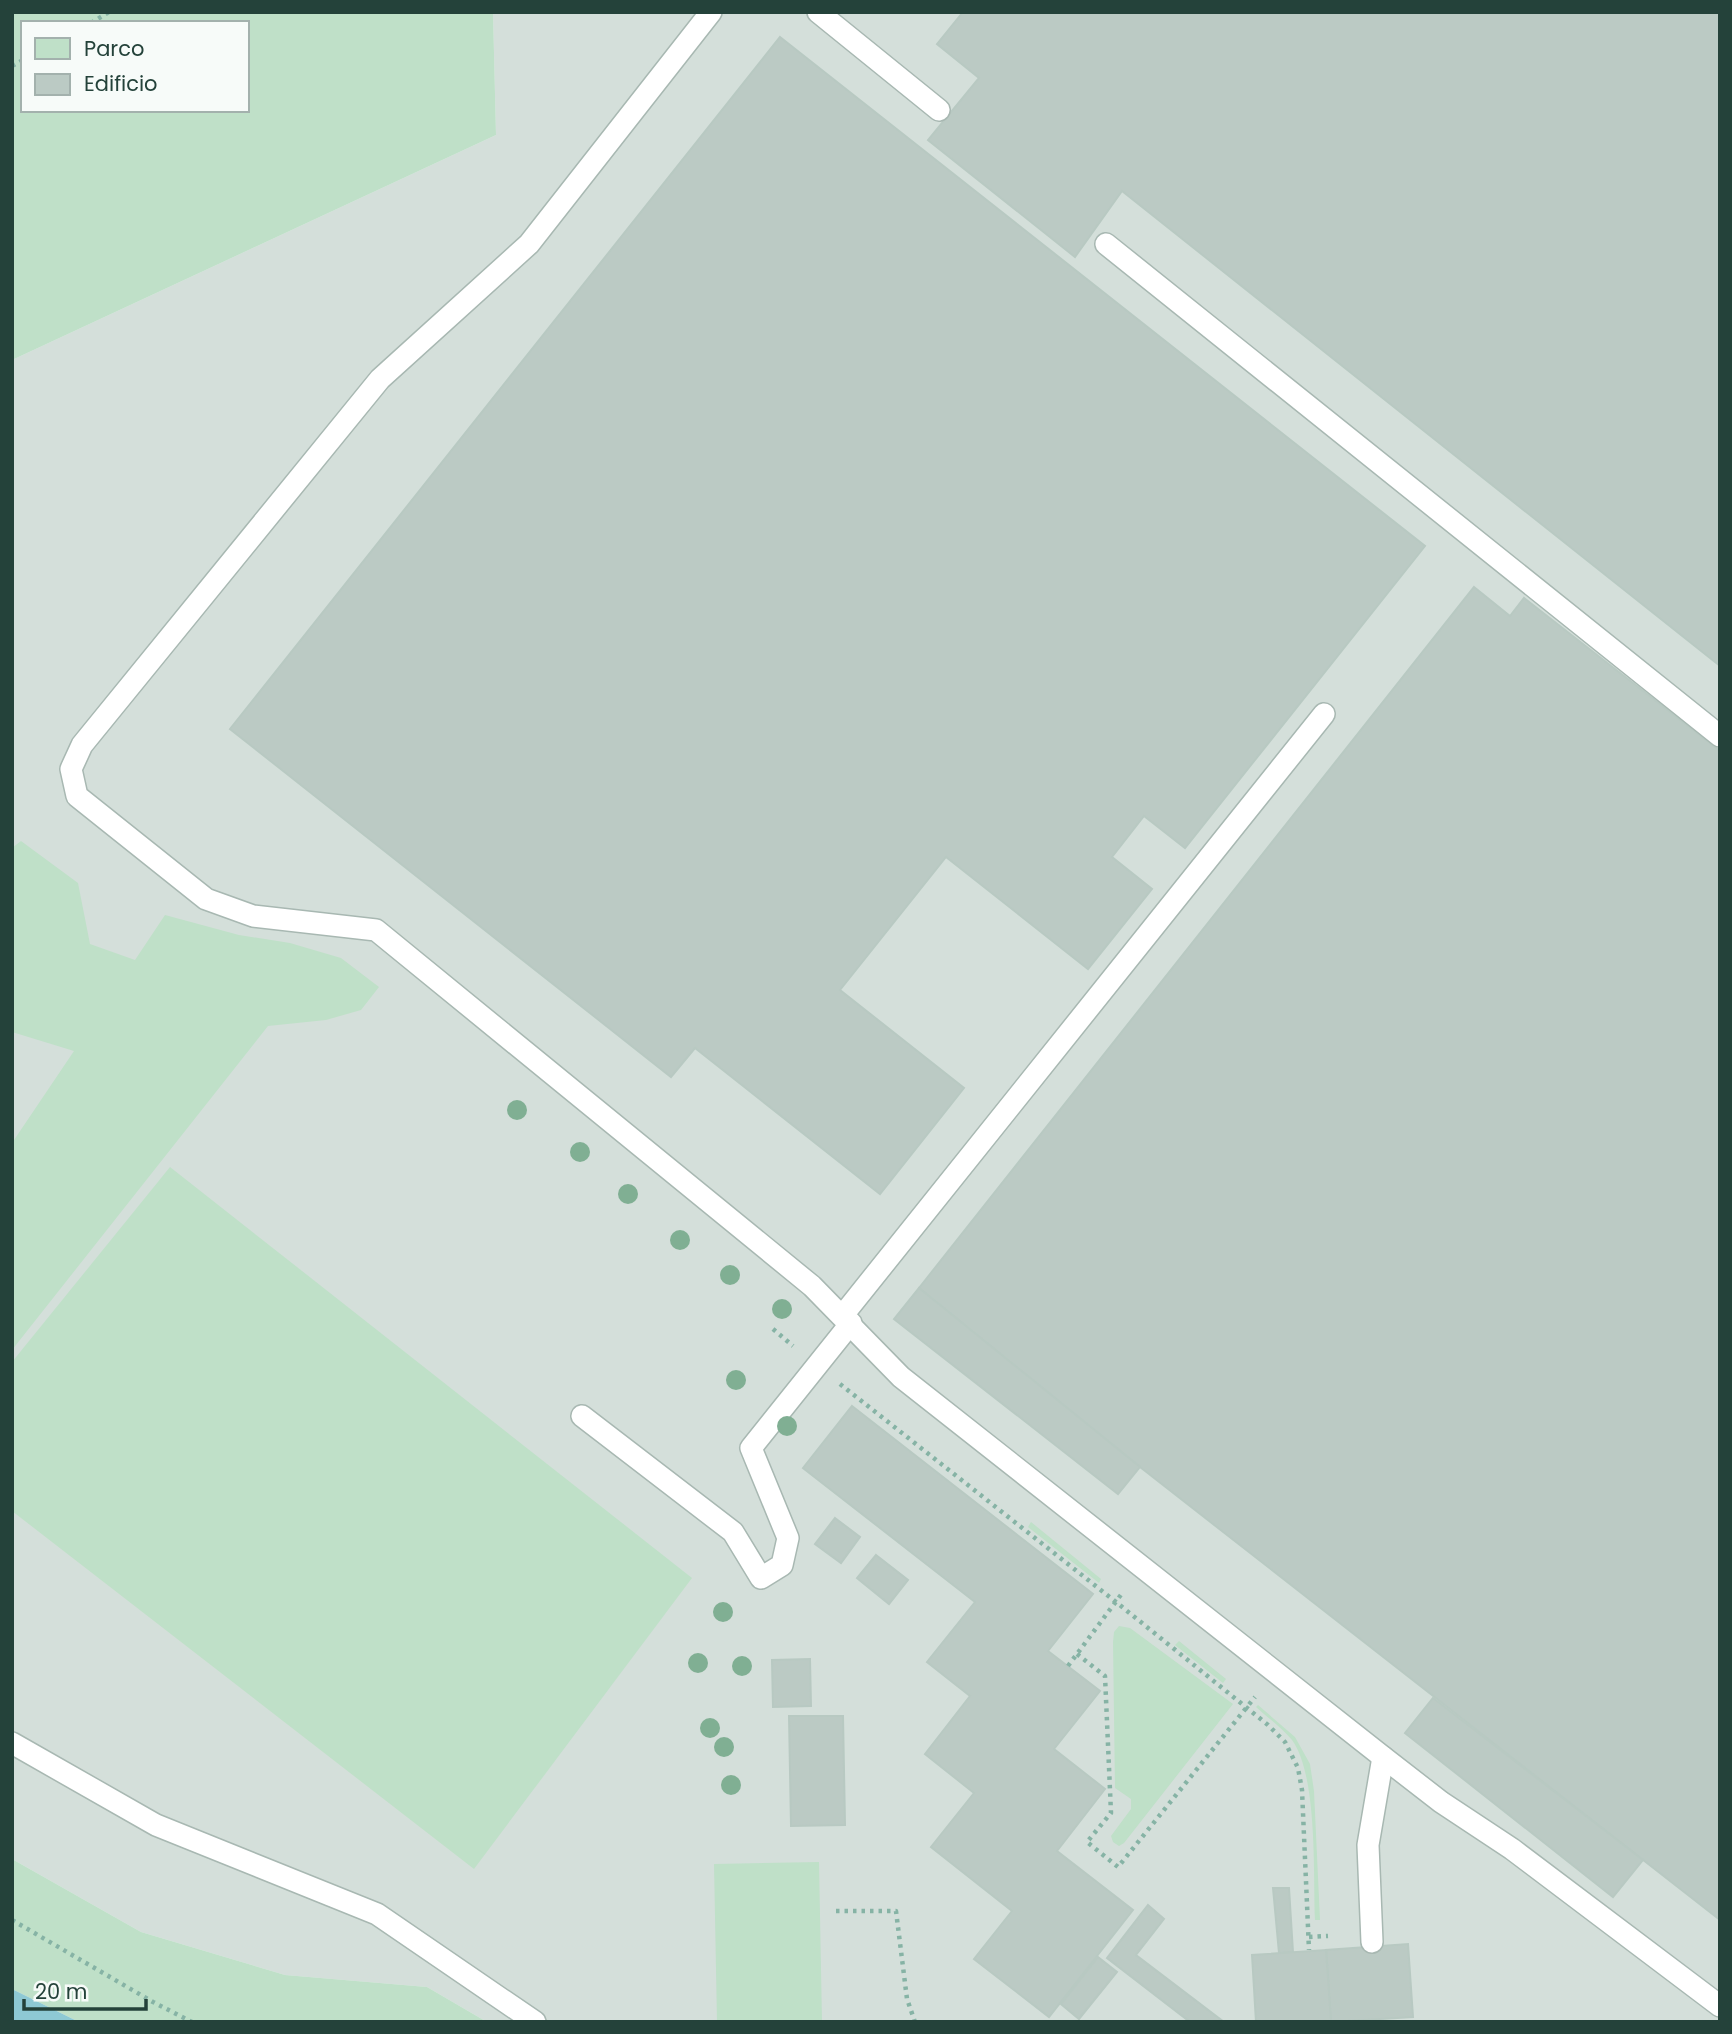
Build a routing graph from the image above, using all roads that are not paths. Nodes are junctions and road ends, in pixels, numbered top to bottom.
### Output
1 (711, 12) edge
2 (818, 12) edge
3 (939, 110) dead end
4 (1106, 244) dead end
5 (1324, 714) dead end
6 (1720, 736) edge
7 (847, 1319) junction
8 (582, 1416) dead end
9 (12, 1743) edge
10 (1383, 1757) junction
11 (1372, 1942) dead end
12 (1720, 2006) edge
13 (534, 2022) edge

1 - 7 lane
2 - 3 lane
4 - 6 lane
5 - 7 lane
7 - 8 lane
7 - 10 lane
9 - 13 lane
10 - 11 lane
10 - 12 lane

